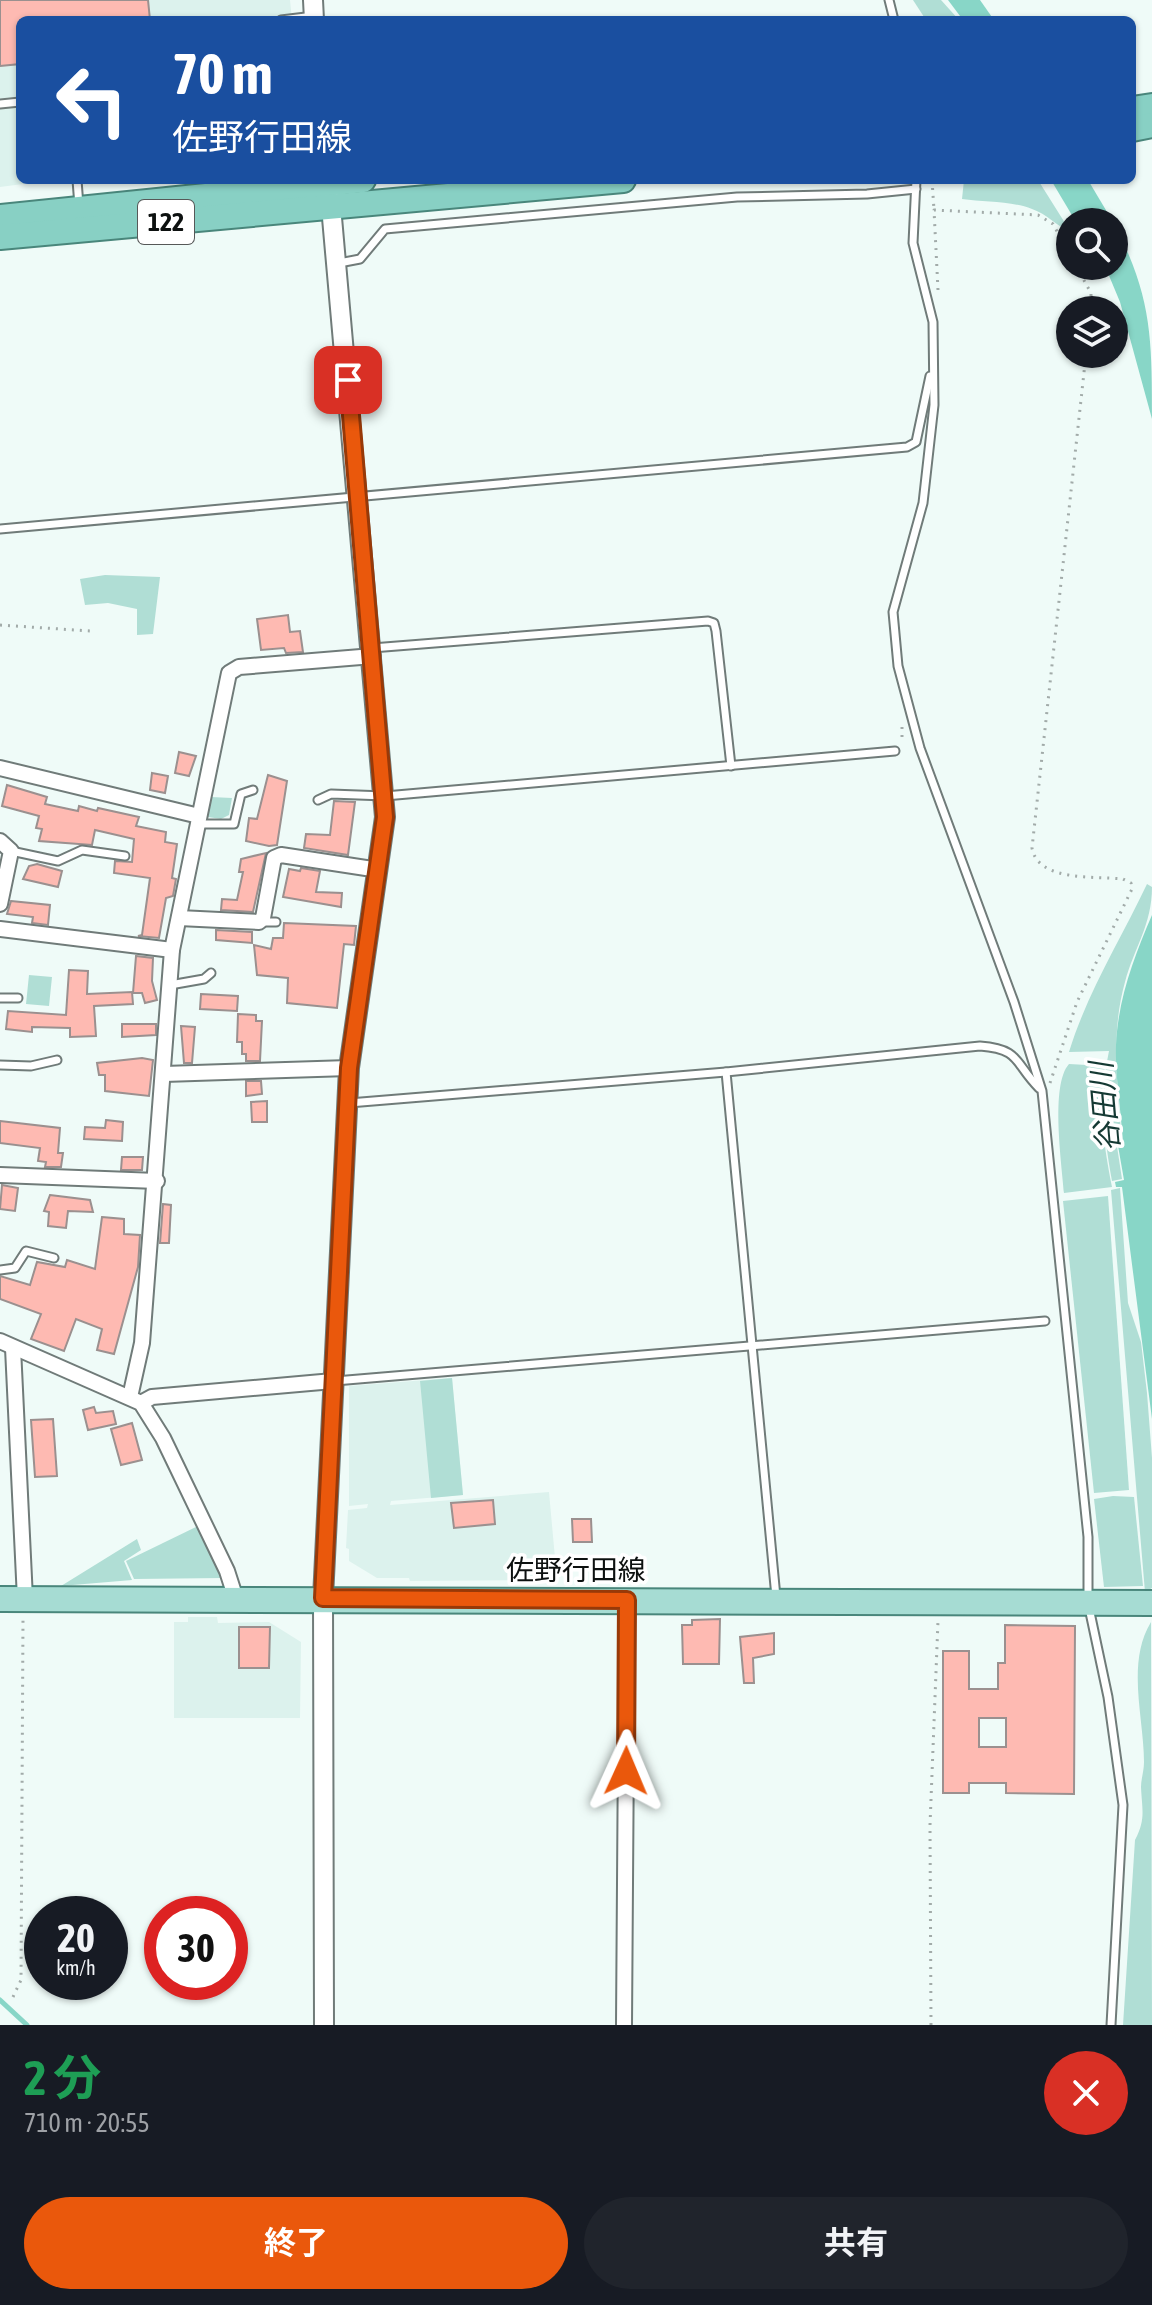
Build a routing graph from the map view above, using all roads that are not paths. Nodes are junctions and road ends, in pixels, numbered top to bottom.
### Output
1 (77, 184) edge
2 (350, 184) edge
3 (506, 184) edge
4 (916, 184) edge
5 (330, 190) edge
6 (80, 206) junction
7 (0, 217) edge
8 (0, 237) edge
9 (337, 264) junction
10 (933, 366) junction
11 (359, 497) junction
12 (0, 529) edge
13 (372, 652) junction
14 (895, 751) dead end
15 (731, 766) junction
16 (0, 768) edge
17 (253, 790) dead end
18 (385, 796) junction
19 (318, 800) dead end
20 (198, 820) junction
21 (5, 846) edge
22 (125, 856) dead end
23 (379, 870) junction
24 (0, 904) edge
25 (179, 918) junction
26 (259, 922) junction
27 (276, 922) dead end
28 (0, 929) edge
29 (172, 950) junction
30 (211, 973) dead end
31 (170, 985) junction
32 (0, 998) edge
33 (18, 998) dead end
34 (57, 1060) dead end
35 (0, 1065) edge
36 (349, 1068) junction
37 (726, 1072) junction
38 (164, 1074) junction
39 (1042, 1091) junction
40 (347, 1103) junction
41 (0, 1175) edge
42 (157, 1181) junction
43 (54, 1258) dead end
44 (0, 1270) edge
45 (1045, 1321) dead end
46 (6, 1345) edge
47 (751, 1345) junction
48 (333, 1381) junction
49 (136, 1400) junction
50 (323, 1598) junction
51 (16, 1599) edge
52 (236, 1599) junction
53 (777, 1599) junction
54 (627, 1600) junction
55 (1093, 1603) junction
56 (1152, 1603) edge
57 (324, 2025) edge
58 (624, 2025) edge
59 (1111, 2025) edge

1 - 6 lane
2 - 5 highway, 122
3 - 5 highway, 122
4 - 9 lane
4 - 10 lane
5 - 6 highway, 122
5 - 8 highway, 122
5 - 9 street
6 - 7 highway, 122
9 - 11 street
10 - 11 lane
10 - 39 lane
11 - 12 lane
11 - 13 street
13 - 15 lane
13 - 18 street
13 - 20 street
14 - 15 lane
15 - 18 lane
16 - 20 street
17 - 20 lane
18 - 19 lane
18 - 23 street
20 - 25 street
21 - 22 lane
21 - 24 street
23 - 26 street
23 - 36 street
25 - 26 street
25 - 29 street
26 - 27 lane
28 - 29 street
29 - 31 street
30 - 31 lane
31 - 38 street
32 - 33 lane
34 - 35 lane
36 - 38 street
36 - 40 street
37 - 39 lane
37 - 40 lane
37 - 47 lane
38 - 42 street
39 - 55 lane
40 - 48 street
41 - 42 street
42 - 49 street
43 - 44 lane
45 - 47 lane
46 - 49 street
46 - 51 street
47 - 48 lane
47 - 53 lane
48 - 49 street
48 - 50 street
49 - 52 street
50 - 52 main road, 佐野行田線
50 - 54 main road, 佐野行田線
50 - 57 street
51 - 52 main road, 佐野行田線
53 - 54 main road, 佐野行田線
53 - 55 main road, 佐野行田線
54 - 58 street
55 - 56 main road, 佐野行田線
55 - 59 lane

